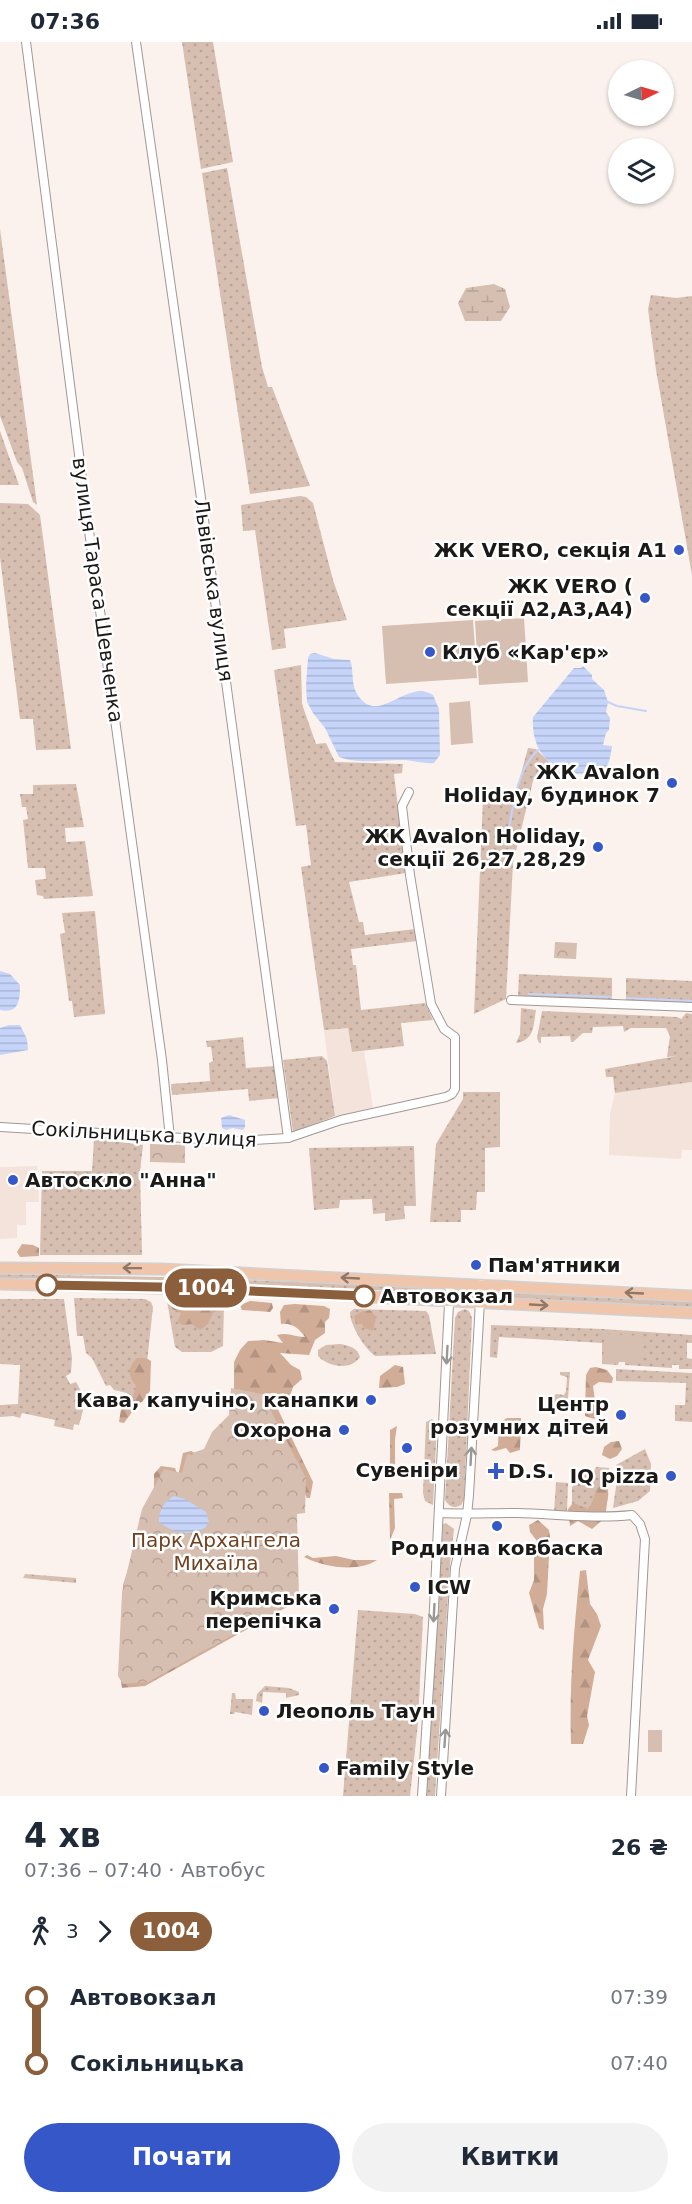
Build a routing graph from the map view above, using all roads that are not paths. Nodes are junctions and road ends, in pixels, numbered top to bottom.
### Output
1 (26, 42) edge
2 (136, 42) edge
3 (409, 792) dead end
4 (511, 1000) dead end
5 (692, 1007) edge
6 (0, 1127) edge
7 (170, 1138) junction
8 (288, 1138) junction
9 (0, 1268) edge
10 (233, 1273) junction
11 (431, 1282) junction
12 (450, 1283) junction
13 (0, 1284) edge
14 (481, 1284) junction
15 (513, 1286) junction
16 (232, 1290) junction
17 (692, 1296) edge
18 (431, 1299) junction
19 (450, 1300) junction
20 (480, 1301) junction
21 (512, 1304) junction
22 (692, 1313) edge
23 (439, 1513) junction
24 (468, 1515) junction
25 (422, 1796) edge
26 (441, 1796) edge
27 (631, 1796) edge

1 - 7 street, вулиця Тараса Шевченка
2 - 8 street, Львівська вулиця
3 - 8 street, Сокільницька вулиця
4 - 5 street
6 - 7 street, Сокільницька вулиця
7 - 8 street, Сокільницька вулиця
10 -> 9 main road
11 -> 10 main road
10 - 16 main road
11 - 12 main road
11 - 18 main road
12 - 14 main road
12 - 19 street
13 - 16 main road
14 - 15 main road
14 - 20 street
17 -> 15 main road
15 - 21 main road
16 - 18 main road
18 - 19 main road
19 - 20 main road
19 -> 23 street
20 - 21 main road
24 -> 20 street
21 -> 22 main road
23 - 24 street
23 -> 25 street
26 -> 24 street
24 - 27 street

